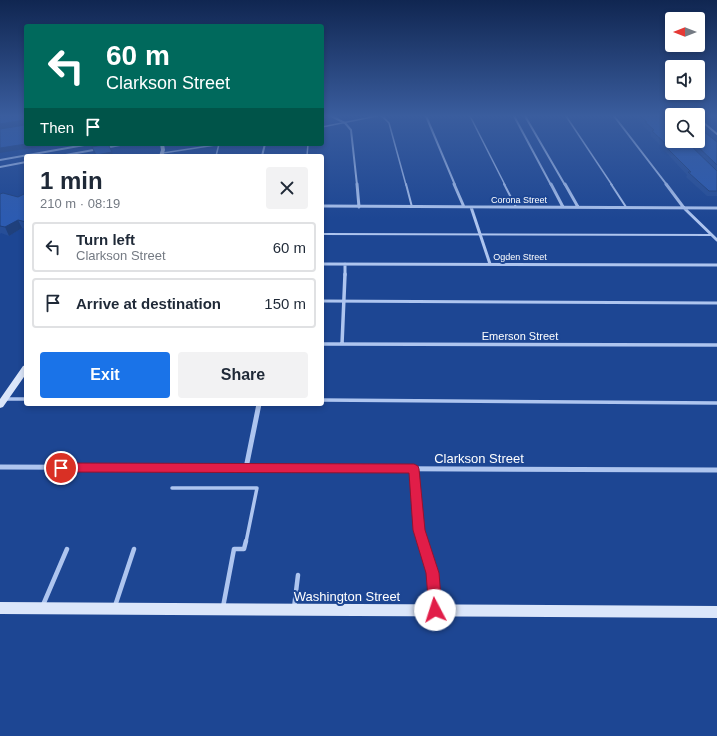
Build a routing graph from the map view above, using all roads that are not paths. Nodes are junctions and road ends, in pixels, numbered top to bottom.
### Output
1 (54, 150) edge
2 (91, 150) edge
3 (183, 150) edge
4 (354, 150) edge
5 (396, 150) edge
6 (440, 150) edge
7 (487, 150) edge
8 (532, 150) edge
9 (545, 150) edge
10 (588, 150) edge
11 (640, 150) edge
12 (34, 154) edge
13 (71, 154) edge
14 (162, 154) edge
15 (24, 156) edge
16 (0, 160) edge
17 (24, 162) edge
18 (0, 167) edge
19 (324, 206) edge
20 (359, 207) junction
21 (412, 207) junction
22 (464, 207) junction
23 (471, 207) junction
24 (516, 207) junction
25 (563, 207) junction
26 (578, 207) junction
27 (626, 208) junction
28 (684, 208) junction
29 (717, 208) edge
30 (324, 234) edge
31 (480, 234) junction
32 (712, 235) junction
33 (717, 240) edge
34 (324, 264) edge
35 (345, 264) junction
36 (490, 264) junction
37 (717, 265) edge
38 (324, 301) edge
39 (344, 301) junction
40 (717, 303) edge
41 (324, 344) edge
42 (342, 344) junction
43 (717, 345) edge
44 (24, 371) edge
45 (24, 399) edge
46 (324, 400) edge
47 (2, 402) edge
48 (717, 402) edge
49 (259, 406) edge
50 (0, 467) edge
51 (246, 468) junction
52 (414, 469) junction
53 (717, 470) edge
54 (172, 488) dead end
55 (67, 549) dead end
56 (134, 549) dead end
57 (298, 575) dead end
58 (0, 608) edge
59 (42, 608) junction
60 (114, 608) junction
61 (223, 609) junction
62 (294, 609) junction
63 (435, 610) junction
64 (717, 612) edge

1 - 12 street
2 - 13 street
3 - 14 lane
4 - 20 street
5 - 21 lane
6 - 22 street
7 - 24 lane
8 - 25 street
9 - 26 street
10 - 27 lane
11 - 28 street
15 - 16 street
17 - 18 street
19 - 20 street, Corona Street
20 - 21 street, Corona Street
21 - 22 street, Corona Street
22 - 23 street, Corona Street
23 - 24 street, Corona Street
23 - 31 street
24 - 25 street, Corona Street
25 - 26 street, Corona Street
26 - 27 street, Corona Street
27 - 28 street, Corona Street
28 - 29 street, Corona Street
28 - 32 street
30 - 31 lane
31 - 32 lane
31 - 36 street
32 - 33 street
34 - 35 street, Ogden Street
35 - 36 street, Ogden Street
35 - 39 street
36 - 37 street, Ogden Street
38 - 39 lane
39 - 40 lane
39 - 42 street
41 - 42 street, Emerson Street
42 - 43 street, Emerson Street
44 - 47 main road
45 - 47 lane
46 - 48 lane
49 - 51 street
50 - 51 street, Clarkson Street
51 - 52 street, Clarkson Street
52 - 53 street, Clarkson Street
52 - 63 lane
54 - 61 lane
55 - 59 lane
56 - 60 lane
57 - 62 lane
58 - 59 main road, Washington Street
59 - 60 main road, Washington Street
60 - 61 main road, Washington Street
61 - 62 main road, Washington Street
62 - 63 main road, Washington Street
63 - 64 main road, Washington Street

